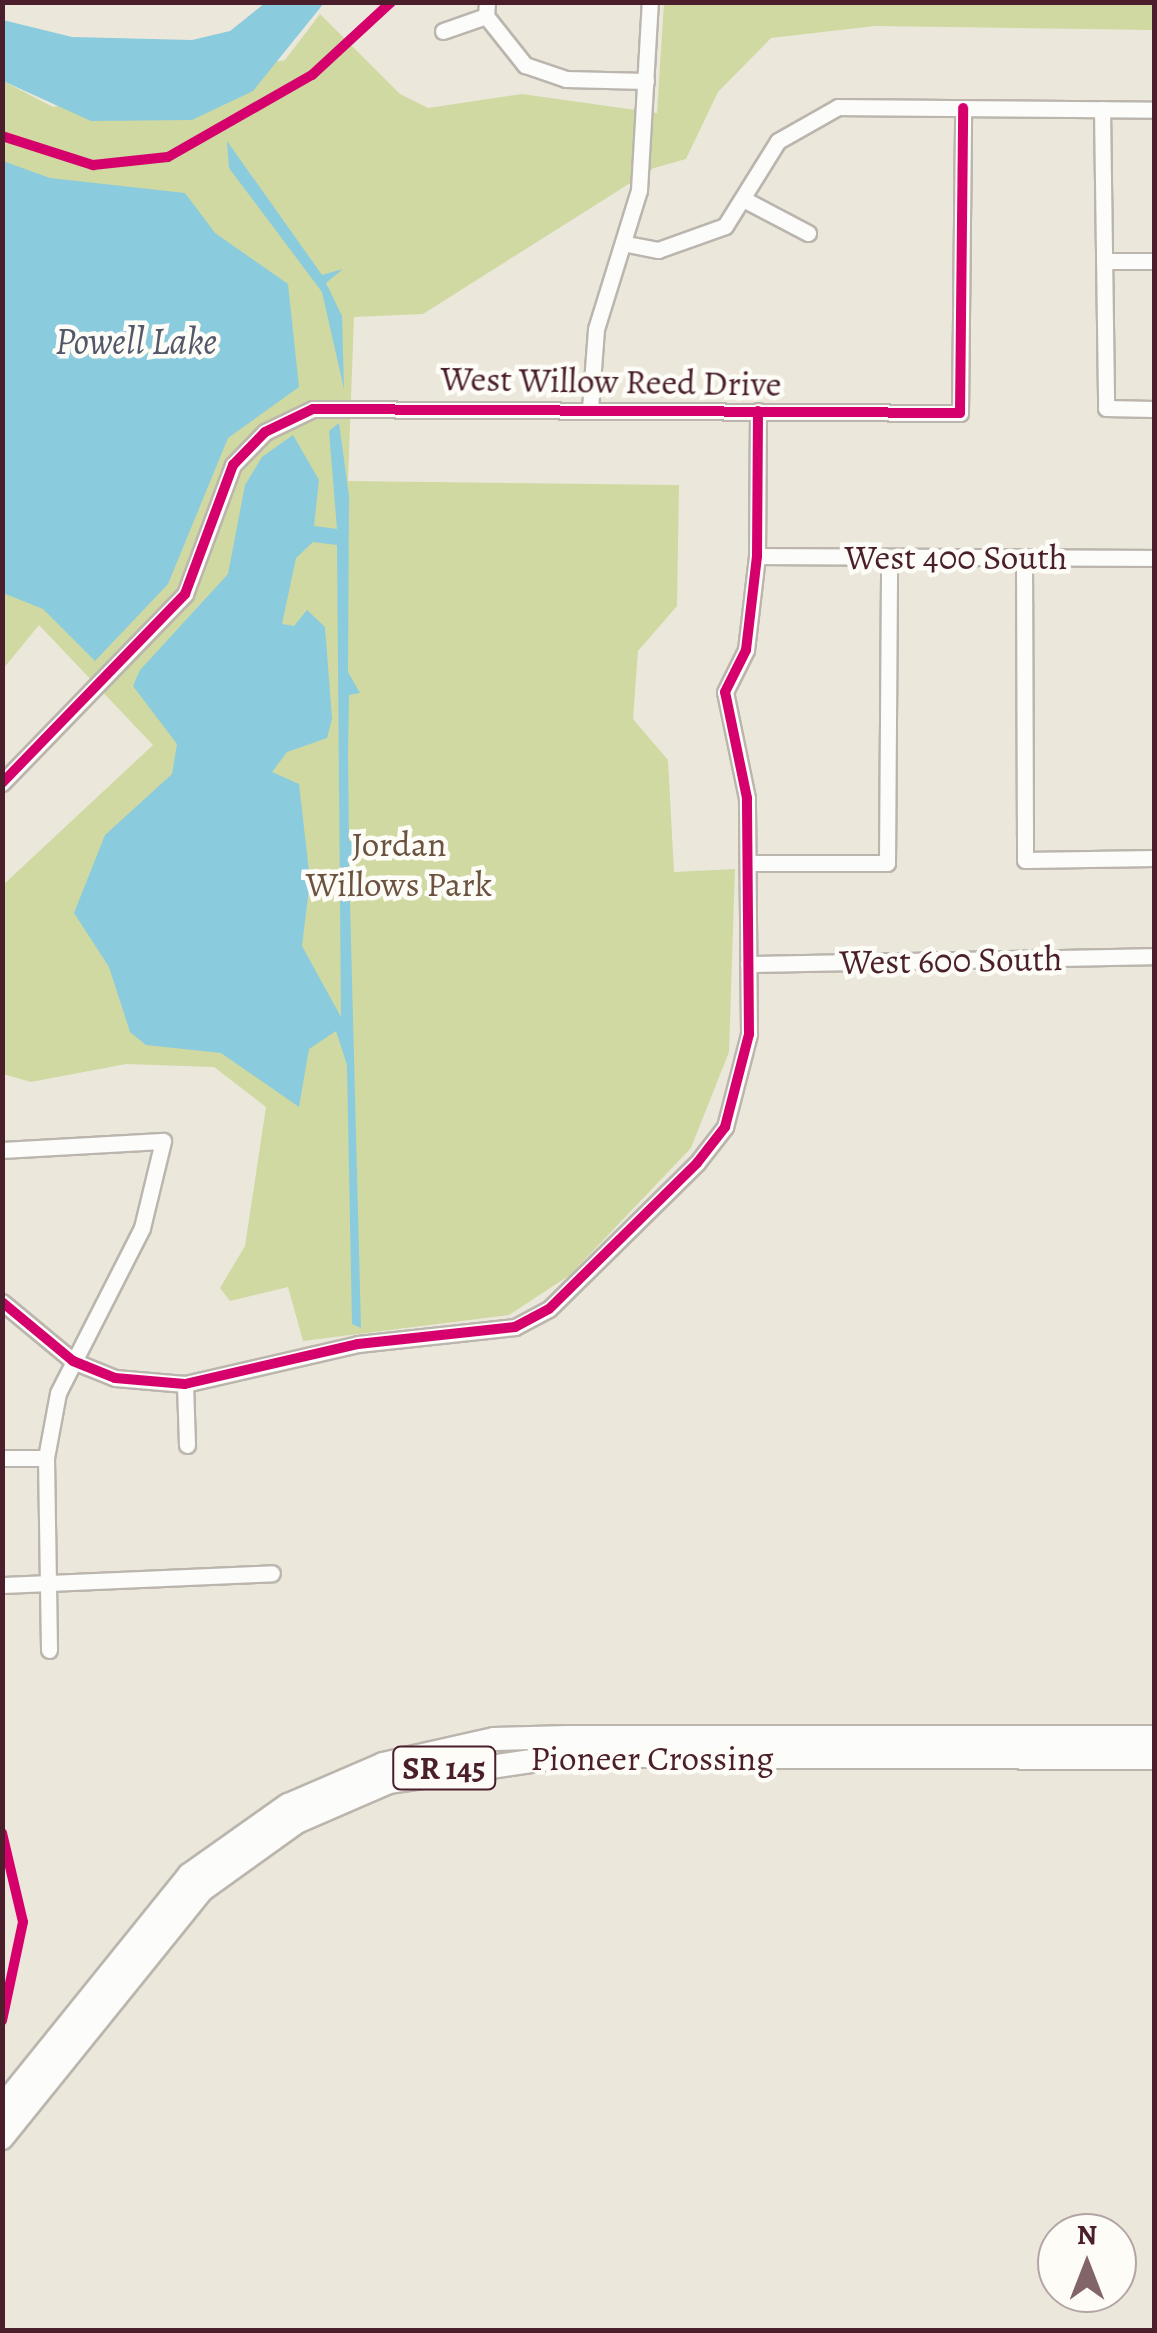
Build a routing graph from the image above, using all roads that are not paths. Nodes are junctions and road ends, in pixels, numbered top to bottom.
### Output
1 (650, 2) edge
2 (486, 9) edge
3 (443, 31) dead end
4 (646, 82) junction
5 (963, 108) junction
6 (1102, 109) junction
7 (1154, 110) edge
8 (747, 201) junction
9 (808, 234) dead end
10 (626, 244) junction
11 (1104, 261) junction
12 (1154, 261) edge
13 (590, 409) junction
14 (1154, 409) edge
15 (758, 411) junction
16 (758, 556) junction
17 (1024, 557) junction
18 (889, 558) junction
19 (1154, 558) edge
20 (2, 784) edge
21 (1154, 858) edge
22 (749, 863) junction
23 (1154, 956) edge
24 (748, 964) junction
25 (2, 1150) edge
26 (2, 1302) edge
27 (72, 1361) junction
28 (185, 1384) junction
29 (188, 1445) dead end
30 (2, 1458) edge
31 (46, 1458) junction
32 (272, 1574) dead end
33 (2, 1585) edge
34 (48, 1585) junction
35 (49, 1650) dead end
36 (1154, 1737) edge
37 (1154, 1758) edge
38 (2, 2107) edge
39 (2, 2138) edge

1 - 4 street
2 - 3 street
2 - 4 street
4 - 10 street
5 - 6 street
5 - 8 street
5 - 15 street, West Willow Reed Drive
6 - 7 street
6 - 11 street
8 - 9 street
8 - 10 street
10 - 13 street
11 - 12 street
11 - 14 street
13 - 15 street, West Willow Reed Drive
13 - 20 street, West Willow Reed Drive
15 - 16 street
16 - 18 street, West 400 South
16 - 22 street
17 - 18 street, West 400 South
17 - 19 street, West 400 South
17 - 21 street
18 - 22 street
22 - 24 street
23 - 24 street, West 600 South
24 - 28 street
25 - 27 street
26 - 27 street
27 - 28 street
27 - 31 street
28 - 29 street
30 - 31 street
31 - 34 street
32 - 34 street
33 - 34 street
34 - 35 street
36 - 38 highway, Pioneer Crossing / SR 145
37 - 39 highway, Pioneer Crossing / SR 145

